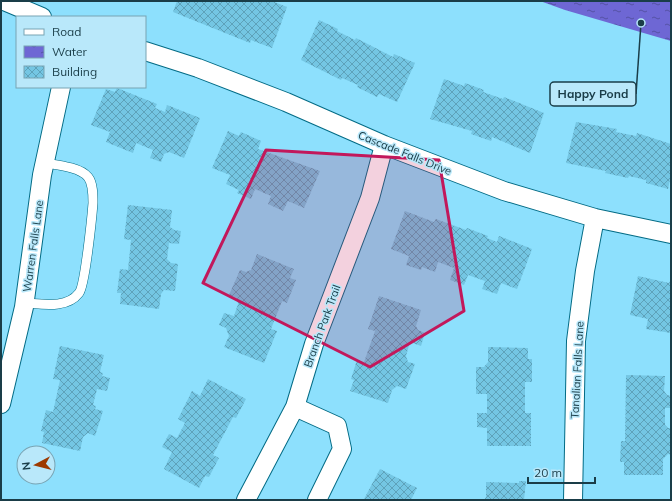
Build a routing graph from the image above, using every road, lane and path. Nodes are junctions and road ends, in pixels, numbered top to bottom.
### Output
1 (4, 1) edge
2 (40, 16) edge
3 (146, 51) edge
4 (61, 88) edge
5 (384, 145) junction
6 (45, 163) junction
7 (596, 218) junction
8 (671, 234) edge
9 (25, 303) junction
10 (1, 404) edge
11 (295, 407) junction
12 (246, 500) edge
13 (317, 500) edge
14 (573, 500) edge

1 - 2 street
3 - 5 street, Cascade Falls Drive
4 - 6 street, Warren Falls Lane
5 - 7 street, Cascade Falls Drive
5 - 11 street, Branch Park Trail
6 - 9 street, Warren Falls Lane
6 - 9 lane
7 - 8 street, Cascade Falls Drive
7 - 14 street, Tanalian Falls Lane
9 - 10 street, Warren Falls Lane
11 - 12 street, Branch Park Trail
11 - 13 street

